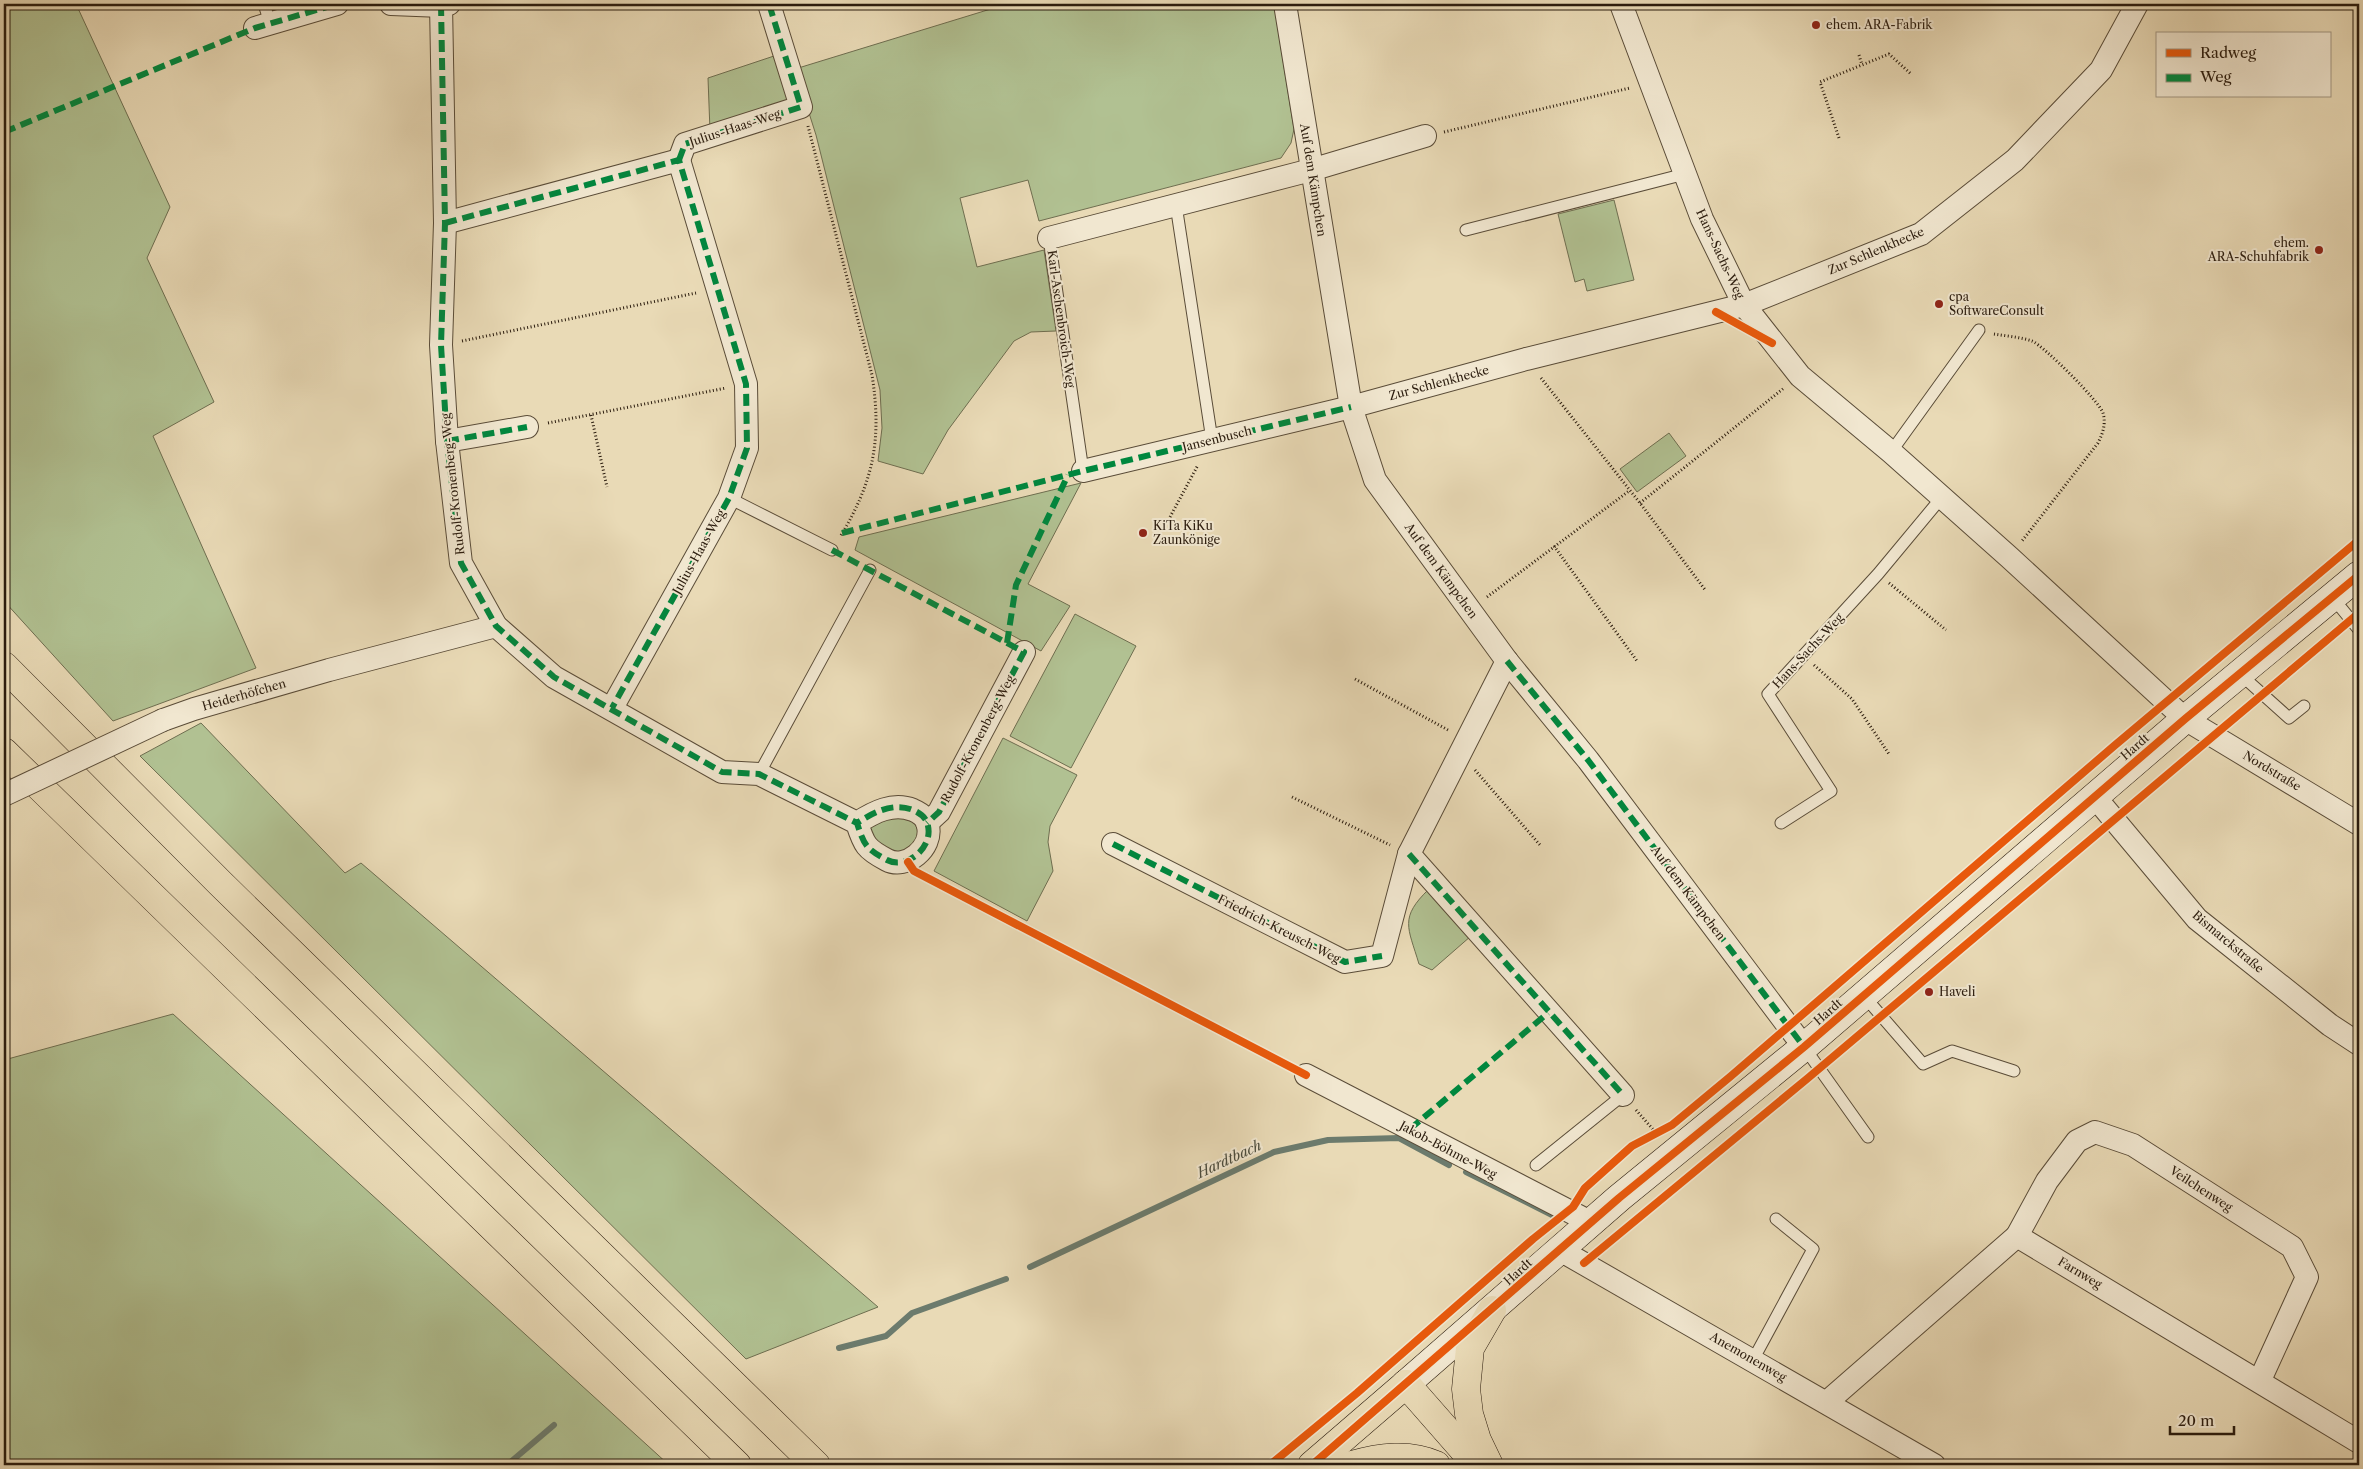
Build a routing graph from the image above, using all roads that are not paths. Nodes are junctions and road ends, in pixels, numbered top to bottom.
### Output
1 (337, 4) edge
2 (391, 4) edge
3 (444, 4) edge
4 (769, 4) edge
5 (1621, 4) edge
6 (2137, 4) edge
7 (1288, 5) edge
8 (263, 18) edge
9 (1425, 136) road end
10 (679, 160) junction
11 (1311, 170) junction
12 (1685, 174) junction
13 (1176, 205) junction
14 (445, 223) junction
15 (1466, 230) dead end
16 (1049, 238) joint
17 (1744, 305) junction
18 (1979, 330) road end
19 (1351, 407) junction
20 (527, 427) road end
21 (1212, 440) junction
22 (447, 441) junction
23 (1892, 452) junction
24 (1083, 471) joint
25 (1942, 497) junction
26 (729, 498) junction
27 (832, 550) road end
28 (870, 570) dead end
29 (2359, 575) edge
30 (2333, 598) junction
31 (496, 626) junction
32 (2359, 630) edge
33 (1024, 652) dead end
34 (1507, 660) junction
35 (4, 666) edge
36 (2240, 674) junction
37 (2304, 706) dead end
38 (612, 708) junction
39 (2185, 719) junction
40 (4, 752) edge
41 (759, 774) junction
42 (4, 795) edge
43 (2095, 797) junction
44 (857, 823) junction
45 (927, 823) junction
46 (1781, 823) dead end
47 (2359, 824) edge
48 (1113, 844) dead end
49 (1409, 854) junction
50 (1864, 996) junction
51 (2359, 1044) edge
52 (1804, 1048) junction
53 (2014, 1071) dead end
54 (1306, 1075) dead end
55 (1623, 1096) joint
56 (1868, 1137) dead end
57 (1536, 1165) dead end
58 (1776, 1219) dead end
59 (1592, 1223) junction
60 (2017, 1236) junction
61 (1560, 1250) junction
62 (1492, 1310) junction
63 (1753, 1360) junction
64 (2260, 1380) junction
65 (1399, 1390) junction
66 (1827, 1402) junction
67 (2359, 1442) edge
68 (737, 1465) edge
69 (816, 1465) edge
70 (1312, 1465) edge
71 (1352, 1465) edge
72 (1436, 1465) edge
73 (1453, 1465) edge
74 (1477, 1465) edge
75 (1489, 1465) edge
76 (1934, 1465) edge

1 - 8 street
2 - 3 street, Rudolf-Kronenberg-Weg
3 - 14 street, Rudolf-Kronenberg-Weg
4 - 10 street, Julius-Haas-Weg
5 - 12 street, Hans-Sachs-Weg
6 - 17 street, Zur Schlenkhecke
7 - 11 street, Auf dem Kämpchen
9 - 11 street, Karl-Aschenbroich-Weg
10 - 14 street, Julius-Haas-Weg
10 - 26 street, Julius-Haas-Weg
11 - 13 street, Karl-Aschenbroich-Weg
11 - 19 street, Auf dem Kämpchen
12 - 15 lane
12 - 17 street, Hans-Sachs-Weg
13 - 16 street, Karl-Aschenbroich-Weg
13 - 21 lane
14 - 22 street, Rudolf-Kronenberg-Weg
16 - 24 lane, Karl-Aschenbroich-Weg
17 - 19 street, Zur Schlenkhecke
17 - 23 street, Hans-Sachs-Weg
18 - 23 lane
19 - 21 street, Jansenbusch
19 - 34 street, Auf dem Kämpchen
20 - 22 street
21 - 24 street, Jansenbusch
22 - 31 street, Rudolf-Kronenberg-Weg
23 - 25 street, Hans-Sachs-Weg
25 - 39 street, Hans-Sachs-Weg
25 - 46 lane, Hans-Sachs-Weg
26 - 27 lane
26 - 38 street, Julius-Haas-Weg
28 - 41 lane
29 - 30 main road, Hardt
30 - 32 lane
30 - 36 main road, Hardt
31 - 38 street, Rudolf-Kronenberg-Weg
31 - 42 street, Heiderhöfchen, bridge
33 - 45 street, Rudolf-Kronenberg-Weg
34 - 49 street, Friedrich-Kreusch-Weg
34 - 52 street, Auf dem Kämpchen
35 - 69 main road
36 - 37 lane
36 - 39 main road, Hardt
38 - 41 street, Rudolf-Kronenberg-Weg
39 - 43 main road, Hardt
39 - 47 street, Nordstraße
40 - 68 main road
41 - 44 street, Rudolf-Kronenberg-Weg
43 - 50 main road, Hardt
43 - 51 street, Bismarckstraße
44 - 45 street
44 - 45 street
48 - 49 street, Friedrich-Kreusch-Weg
49 - 55 street
50 - 52 main road, Hardt
50 - 53 lane
52 - 56 lane
52 - 59 main road, Hardt
54 - 59 street, Jakob-Böhme-Weg
55 - 57 lane
58 - 63 lane
59 - 61 main road, Hardt
60 - 64 street, Farnweg
60 - 64 street, Veilchenweg
60 - 66 street
61 - 62 main road, Hardt
61 - 63 street, Anemonenweg
62 - 65 main road, Hardt
62 - 75 main road
63 - 66 street, Anemonenweg
64 - 67 street, Farnweg
65 - 70 main road, Hardt
65 - 73 main road
65 - 74 main road
66 - 76 street, Anemonenweg
71 - 72 main road

